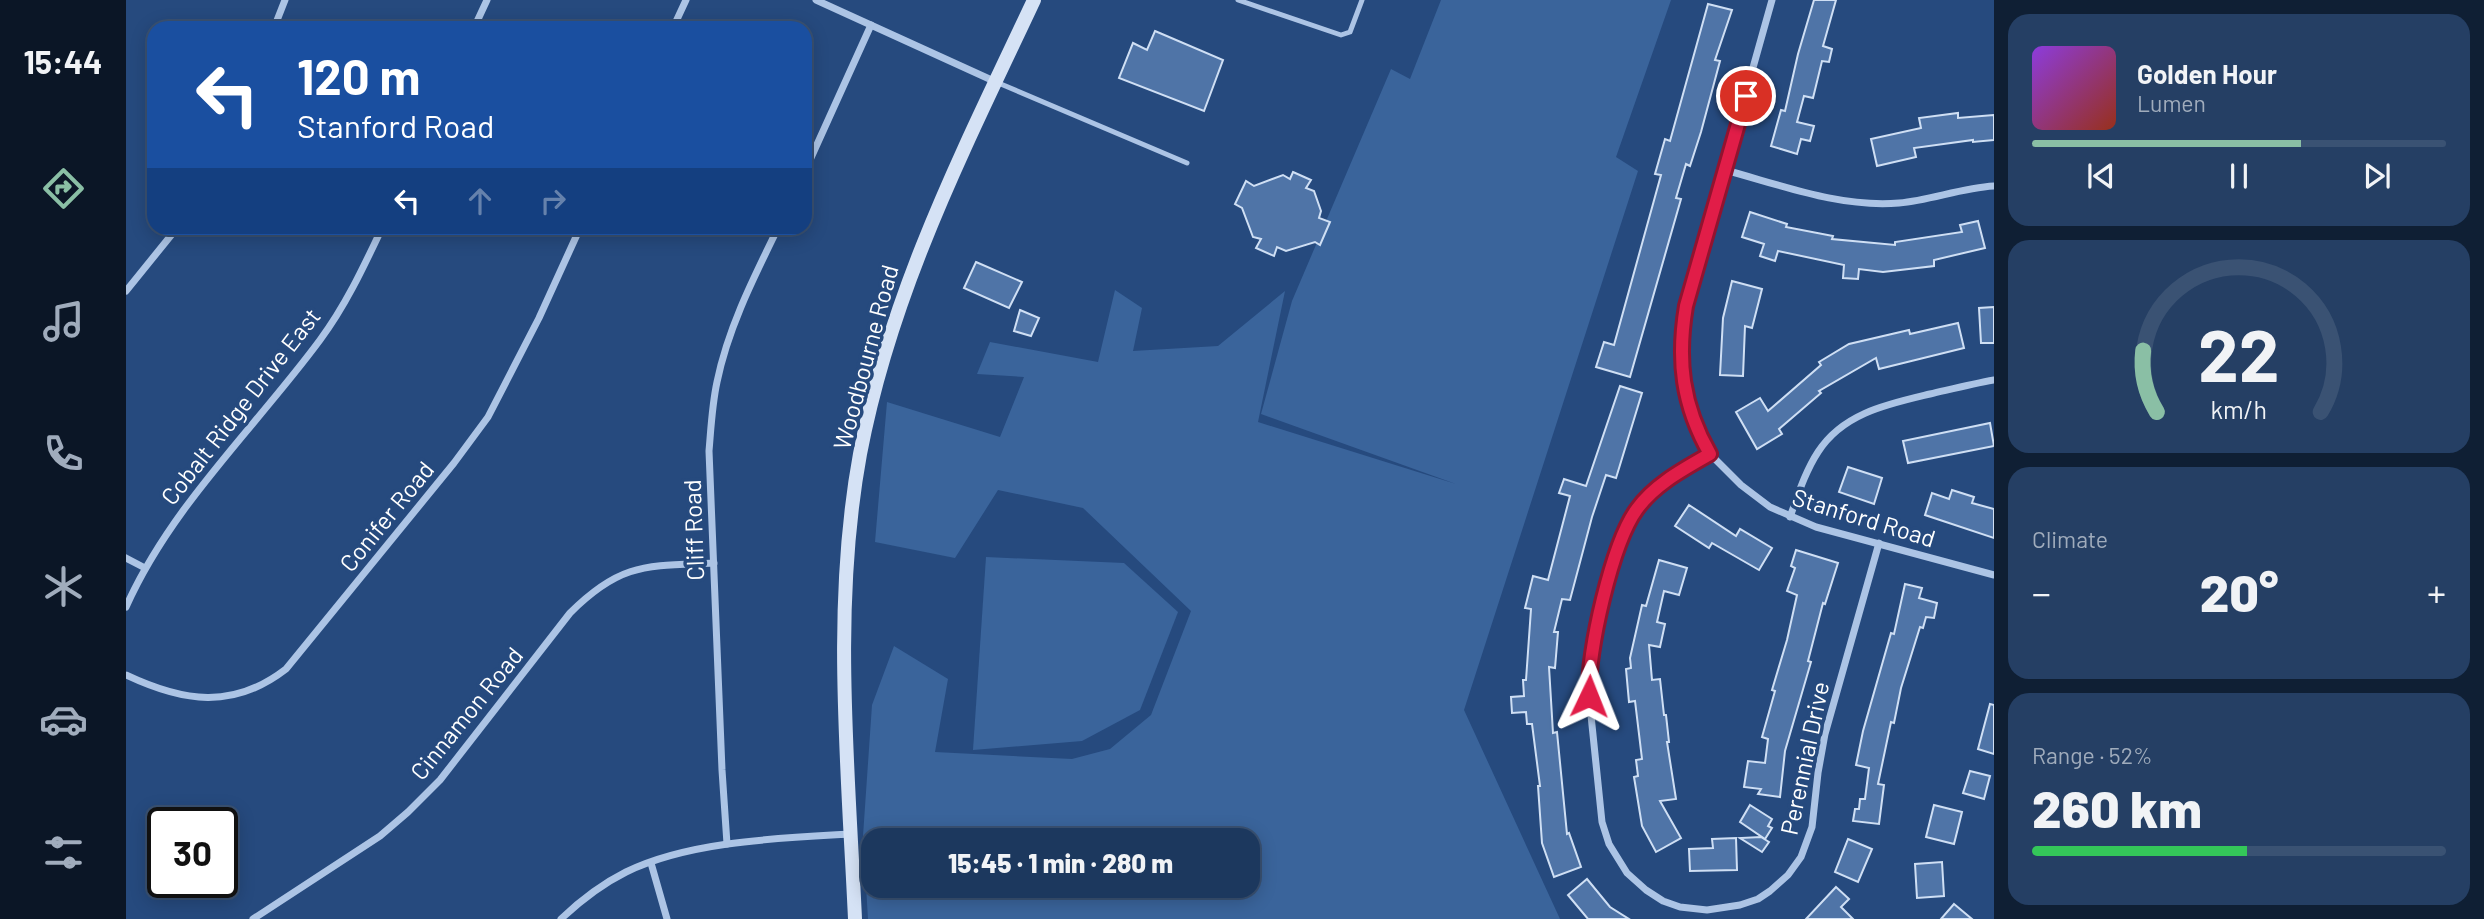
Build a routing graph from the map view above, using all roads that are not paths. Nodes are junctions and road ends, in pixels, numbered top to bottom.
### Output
1 (285, 0) edge
2 (487, 0) edge
3 (687, 0) edge
4 (816, 0) edge
5 (1034, 0) edge
6 (1238, 0) edge
7 (1362, 0) edge
8 (1772, 0) edge
9 (277, 21) edge
10 (477, 21) edge
11 (676, 21) edge
12 (871, 25) junction
13 (996, 82) junction
14 (812, 156) edge
15 (1187, 163) dead end
16 (1725, 170) junction
17 (1994, 186) edge
18 (171, 235) edge
19 (379, 235) edge
20 (577, 235) edge
21 (775, 235) edge
22 (126, 291) edge
23 (1994, 380) edge
24 (1710, 454) junction
25 (1790, 517) junction
26 (1879, 543) junction
27 (126, 558) edge
28 (714, 563) junction
29 (145, 568) junction
30 (1994, 575) edge
31 (126, 607) edge
32 (126, 675) edge
33 (851, 834) junction
34 (727, 844) junction
35 (651, 863) junction
36 (253, 919) edge
37 (561, 919) edge
38 (667, 919) edge
39 (855, 919) edge

1 - 9 street
2 - 10 street
3 - 11 street
4 - 12 street
5 - 13 main road, Woodbourne Road
6 - 7 lane
8 - 16 street, Stanford Road
12 - 13 street
12 - 14 street
13 - 15 lane
13 - 33 main road, Woodbourne Road
16 - 17 street
16 - 24 street, Stanford Road
18 - 22 street
19 - 29 street, Cobalt Ridge Drive East
20 - 32 street, Conifer Road
21 - 28 street, Cliff Road
23 - 25 street
24 - 25 street, Stanford Road
24 - 26 street, Perennial Drive
25 - 26 street, Stanford Road
26 - 30 street, Stanford Road
27 - 29 street
28 - 34 street, Cliff Road
28 - 36 street, Cinnamon Road
29 - 31 street, Cobalt Ridge Drive East
33 - 34 street
33 - 39 main road, Woodbourne Road
34 - 35 street
35 - 37 street
35 - 38 street

